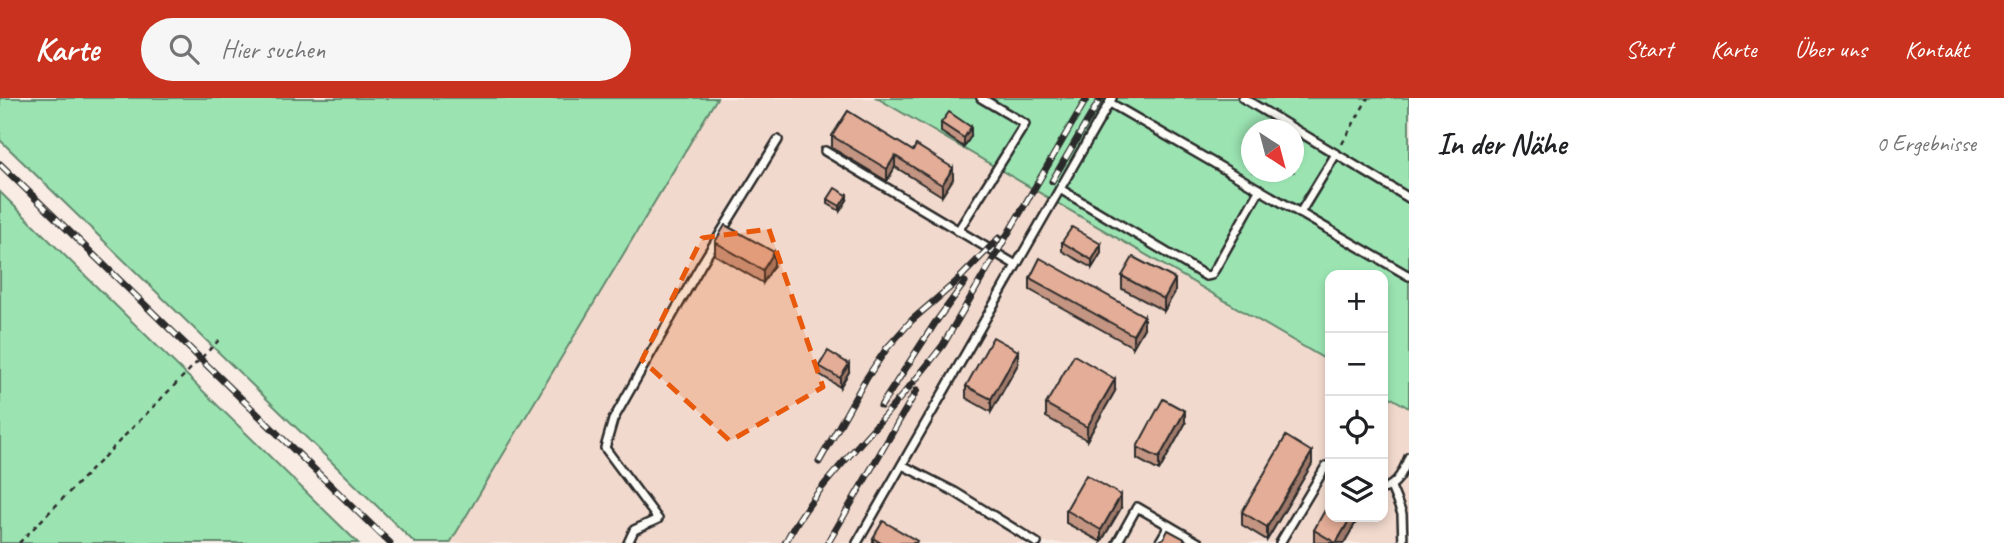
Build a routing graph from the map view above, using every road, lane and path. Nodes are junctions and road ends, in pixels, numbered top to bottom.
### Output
1 (982, 98) edge
2 (1243, 98) edge
3 (1368, 98) edge
4 (1111, 100) edge
5 (778, 140) dead end
6 (825, 151) dead end
7 (1336, 154) junction
8 (1060, 189) junction
9 (1259, 189) junction
10 (1409, 198) edge
11 (1300, 213) junction
12 (958, 231) junction
13 (1016, 265) junction
14 (1409, 276) edge
15 (220, 339) dead end
16 (1409, 457) edge
17 (902, 465) junction
18 (1325, 468) edge
19 (1388, 487) edge
20 (1388, 490) edge
21 (1169, 526) junction
22 (19, 543) edge
23 (628, 543) edge
24 (857, 543) edge
25 (1037, 543) edge
26 (1117, 543) edge
27 (1159, 543) edge
28 (1199, 543) edge
29 (1280, 543) edge
30 (1404, 543) edge

1 - 12 lane
2 - 7 lane
3 - 7 path
4 - 8 lane
4 - 9 lane
5 - 23 lane
6 - 12 lane
7 - 10 lane
7 - 11 lane
8 - 9 lane
8 - 13 lane
9 - 11 lane
11 - 14 lane
12 - 13 lane
13 - 17 lane
15 - 22 path
16 - 19 lane
17 - 24 lane
17 - 25 lane
18 - 29 lane
20 - 30 lane
21 - 26 lane
21 - 27 lane
21 - 28 lane

